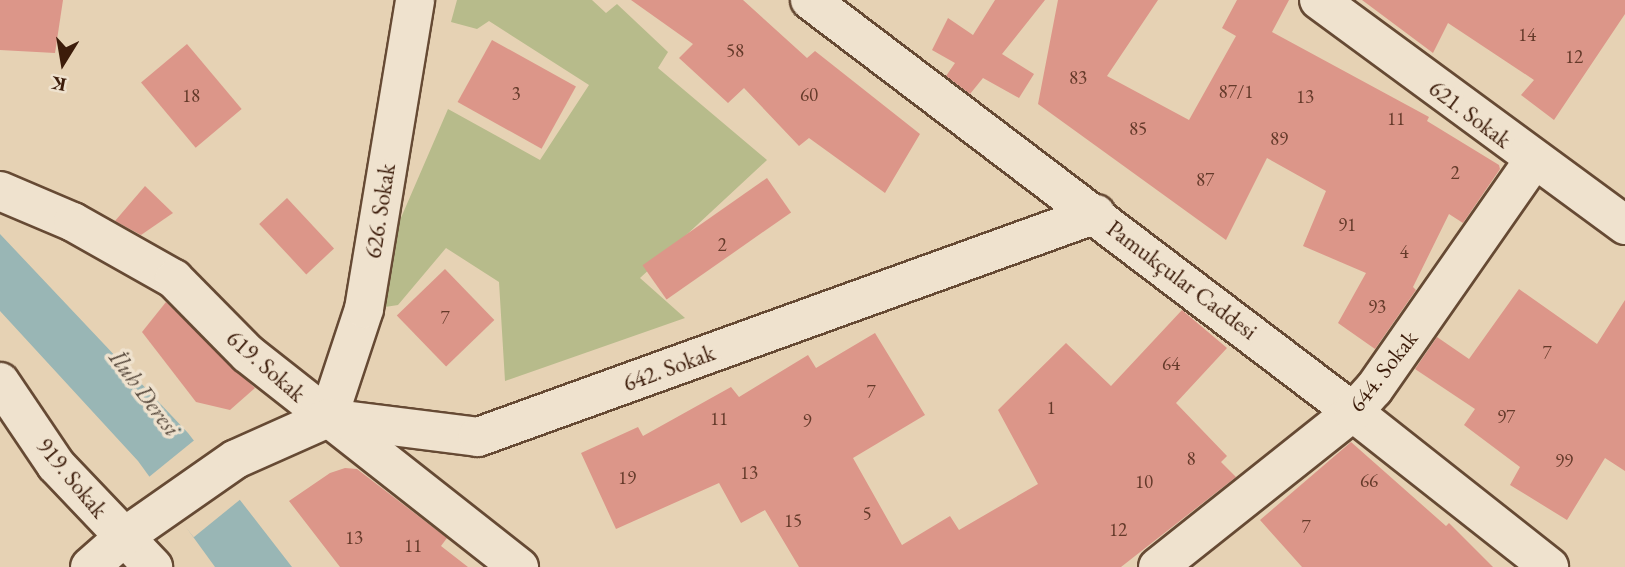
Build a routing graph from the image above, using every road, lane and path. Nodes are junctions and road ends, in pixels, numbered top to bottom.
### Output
1 (415, 0) edge
2 (810, 0) edge
3 (1318, 0) edge
4 (1533, 161) junction
5 (0, 191) edge
6 (1096, 214) junction
7 (1625, 225) edge
8 (0, 382) edge
9 (1353, 412) junction
10 (328, 418) junction
11 (134, 530) junction
12 (90, 567) edge
13 (153, 567) edge
14 (519, 567) edge
15 (1158, 567) edge
16 (1549, 567) edge

1 - 10 street, 626. Sokak
2 - 6 street, Pamukçular Caddesi
3 - 4 street, 621. Sokak
4 - 7 street, 621. Sokak
4 - 9 street, 644. Sokak
5 - 10 street, 619. Sokak
6 - 9 street, Pamukçular Caddesi
6 - 10 street, 642. Sokak
8 - 11 street, 919. Sokak
9 - 15 street, 644. Sokak
9 - 16 street, Pamukçular Caddesi
10 - 11 street
10 - 14 street, 619. Sokak
11 - 12 street
11 - 13 street, 919. Sokak

